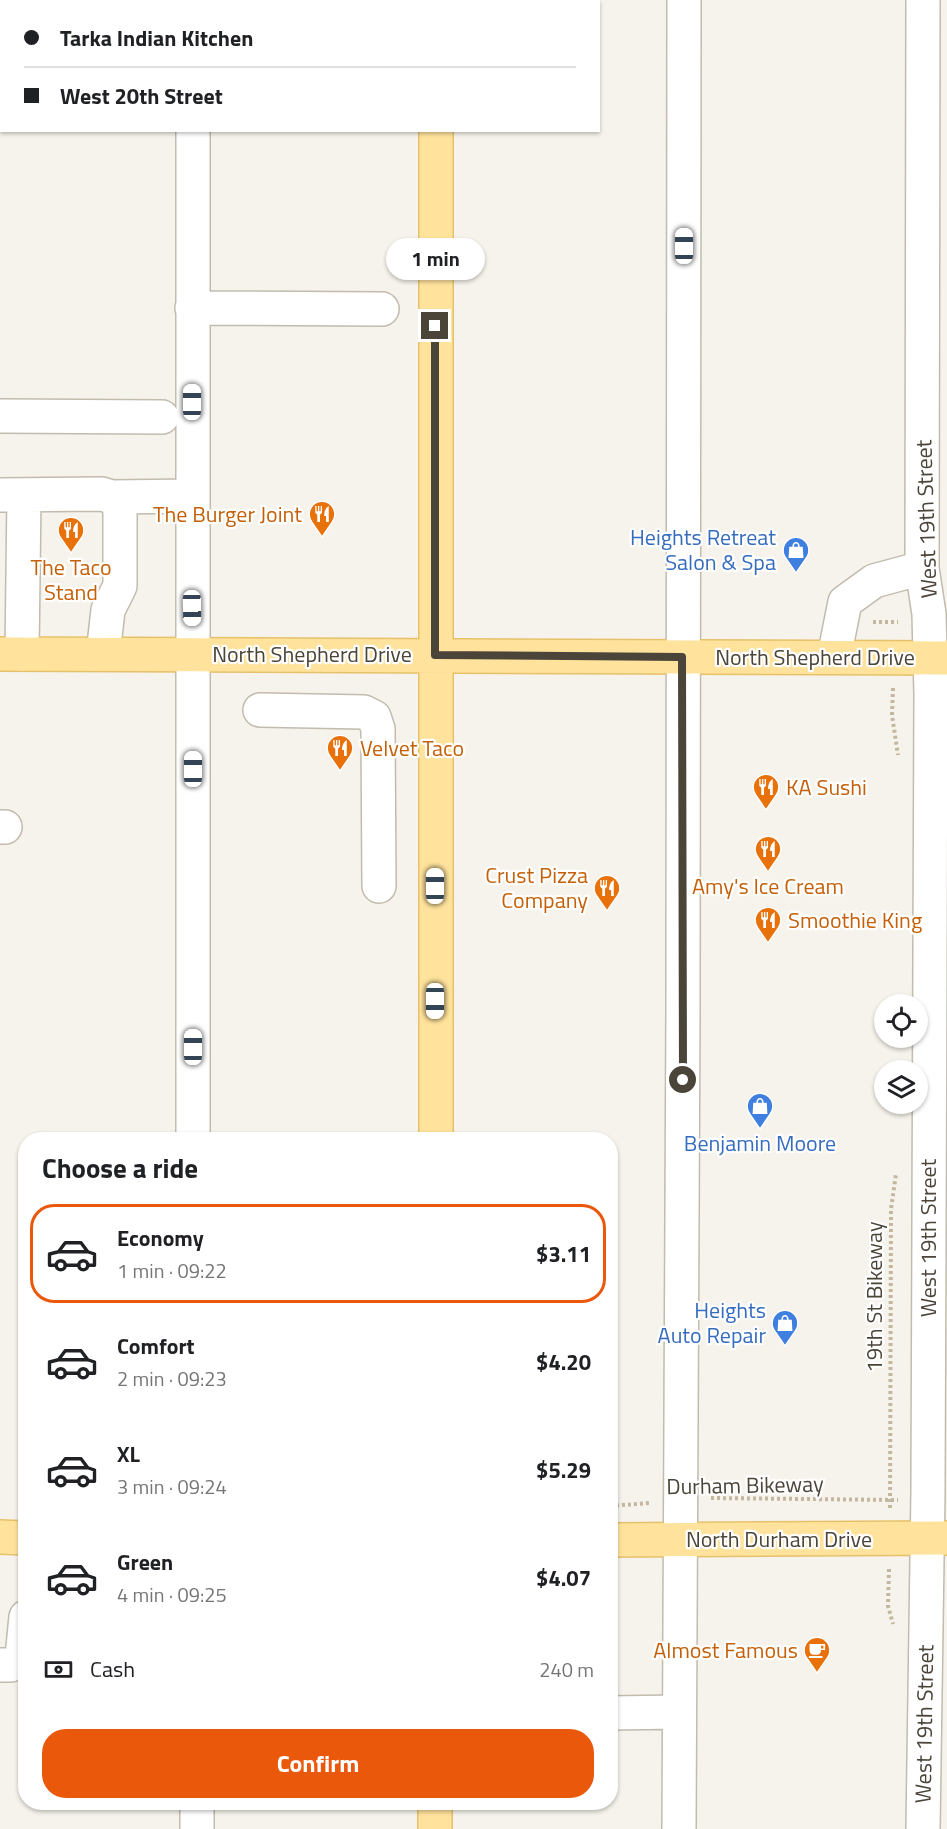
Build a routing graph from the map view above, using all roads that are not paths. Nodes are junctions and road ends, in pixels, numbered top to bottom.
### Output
1 (684, 0) edge
2 (923, 0) edge
3 (193, 132) edge
4 (436, 132) edge
5 (192, 308) junction
6 (382, 309) dead end
7 (0, 416) edge
8 (162, 417) dead end
9 (935, 436) edge
10 (12, 495) edge
11 (192, 496) junction
12 (112, 497) junction
13 (922, 568) junction
14 (11, 654) edge
15 (103, 654) junction
16 (193, 654) junction
17 (435, 655) junction
18 (682, 657) junction
19 (834, 657) junction
20 (939, 657) edge
21 (260, 710) dead end
22 (379, 886) dead end
23 (193, 1132) edge
24 (435, 1132) edge
25 (0, 1537) edge
26 (18, 1538) edge
27 (937, 1538) edge
28 (680, 1539) junction
29 (618, 1540) edge
30 (18, 1660) edge
31 (0, 1665) edge
32 (679, 1712) junction
33 (618, 1713) edge
34 (935, 1779) edge
35 (197, 1810) edge
36 (435, 1810) edge
37 (196, 1829) edge
38 (435, 1829) edge
39 (679, 1829) edge
40 (923, 1829) edge

1 - 18 street
2 - 9 street, West 19th Street
3 - 5 street
4 - 17 main road
5 - 6 street
5 - 11 street
7 - 8 street
9 - 13 street, West 19th Street
10 - 12 street
10 - 14 street
11 - 12 street
11 - 16 street
12 - 15 street
13 - 19 street
13 - 20 street, West 19th Street
14 - 15 main road, North Shepherd Drive
15 - 16 main road, North Shepherd Drive
16 - 17 main road, North Shepherd Drive
16 - 23 street
17 - 18 main road, North Shepherd Drive
17 - 24 main road
18 - 19 main road, North Shepherd Drive
18 - 28 street
19 - 20 main road, North Shepherd Drive
20 - 27 street, West 19th Street
21 - 22 street
25 - 26 main road
27 - 28 main road, North Durham Drive
27 - 34 street, West 19th Street
28 - 29 main road, North Durham Drive
28 - 32 street
30 - 31 street
32 - 33 street
32 - 39 street
34 - 40 street, West 19th Street
35 - 37 street
36 - 38 main road

